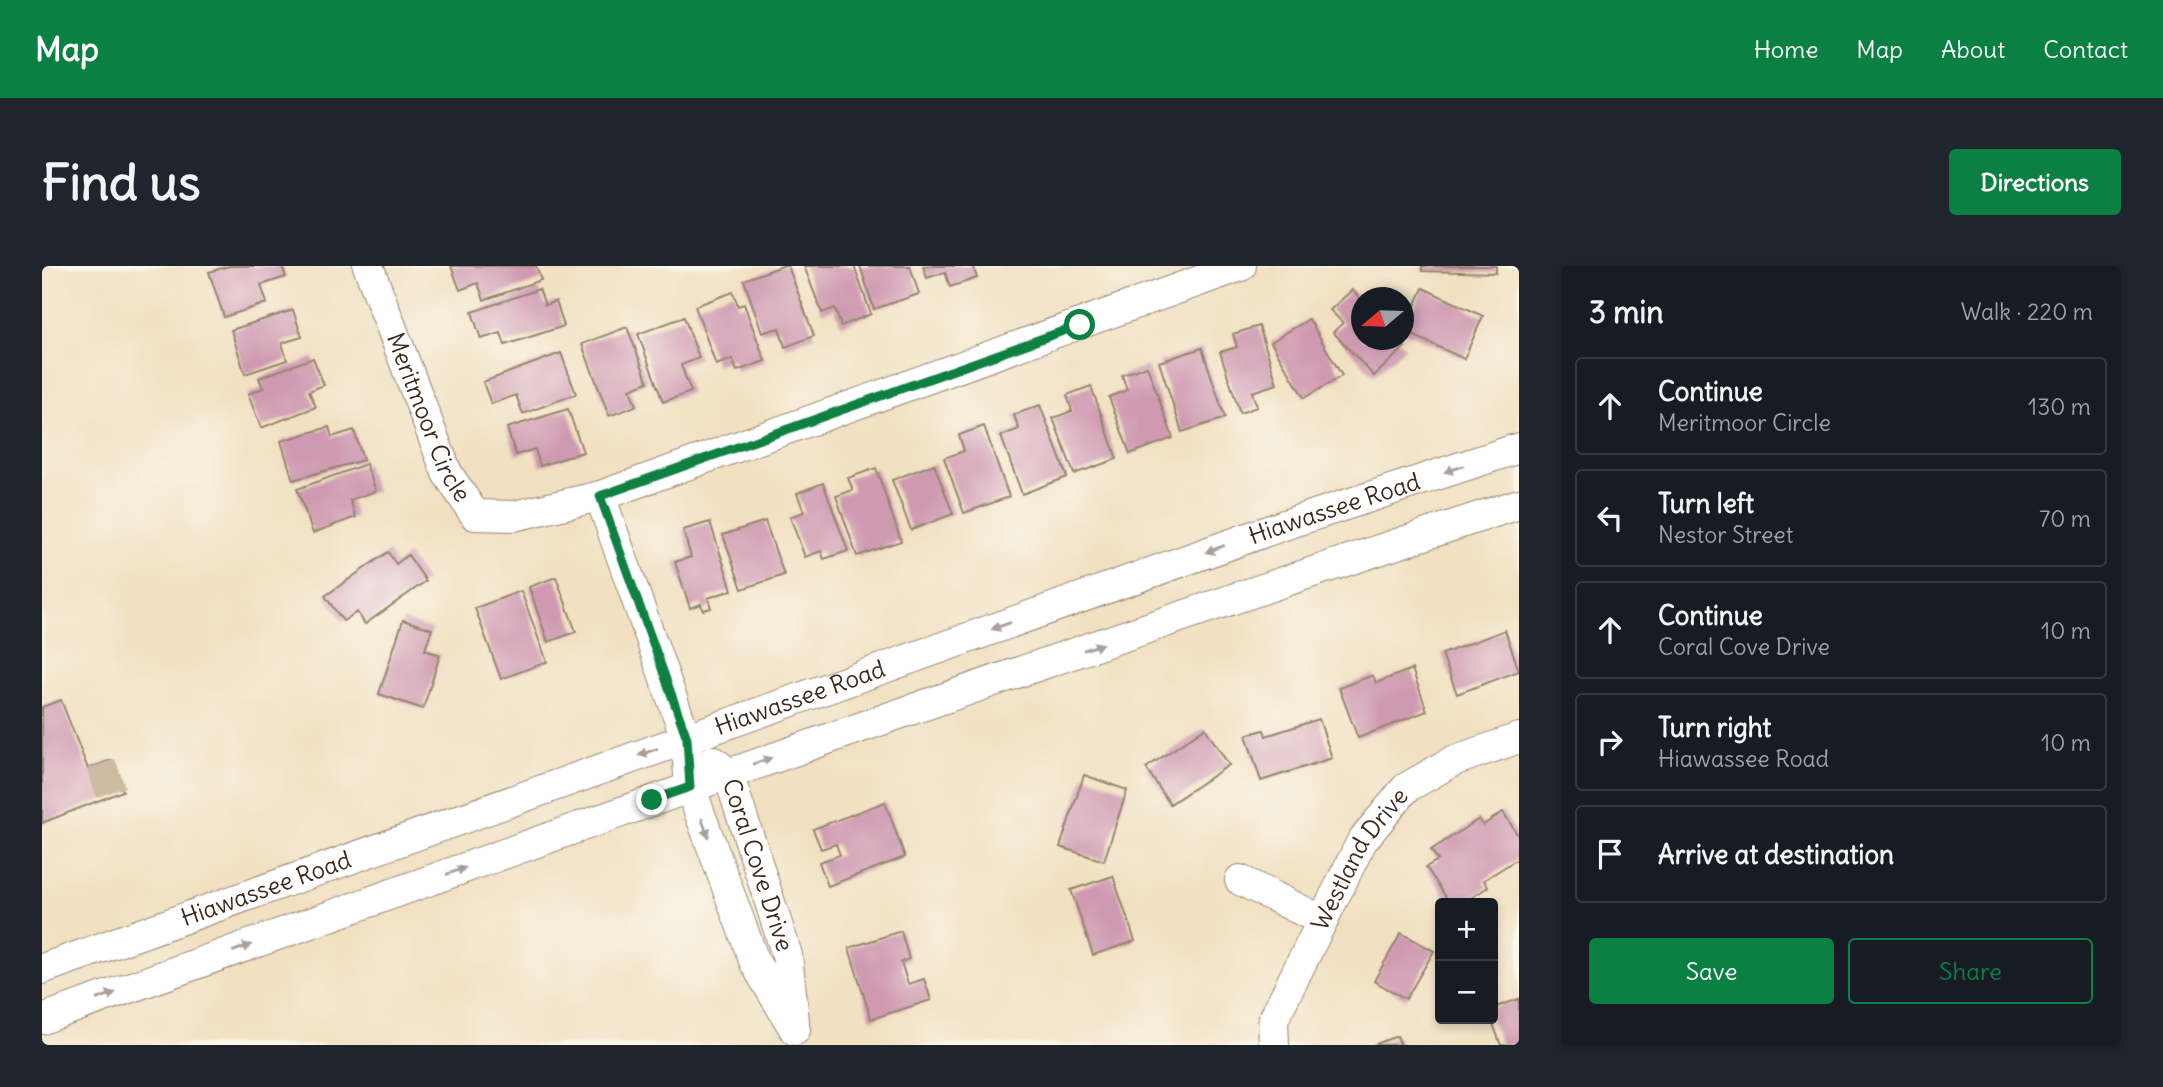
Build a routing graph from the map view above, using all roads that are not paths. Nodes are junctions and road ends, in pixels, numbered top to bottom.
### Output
1 (368, 266) edge
2 (1241, 266) edge
3 (1519, 448) edge
4 (600, 496) junction
5 (1519, 504) edge
6 (687, 738) junction
7 (1519, 738) edge
8 (728, 773) junction
9 (690, 787) junction
10 (1240, 880) dead end
11 (1323, 921) junction
12 (160, 926) junction
13 (42, 969) edge
14 (177, 971) junction
15 (42, 1019) edge
16 (796, 1037) edge
17 (1274, 1045) edge

1 - 4 street, Meritmoor Circle
2 - 4 street, Meritmoor Circle
3 -> 6 street, Hiawassee Road
4 - 6 street
8 -> 5 street, Hiawassee Road
6 - 8 street, Coral Cove Drive
6 - 9 street, Coral Cove Drive
6 -> 12 street, Hiawassee Road
7 - 11 street, Westland Drive
8 - 9 street, Hiawassee Road
8 - 16 street, Coral Cove Drive
14 -> 9 street, Hiawassee Road
9 -> 16 street, Coral Cove Drive
10 - 11 street
11 - 17 street, Westland Drive
12 - 13 street, Hiawassee Road
12 - 14 street
15 -> 14 street, Hiawassee Road

